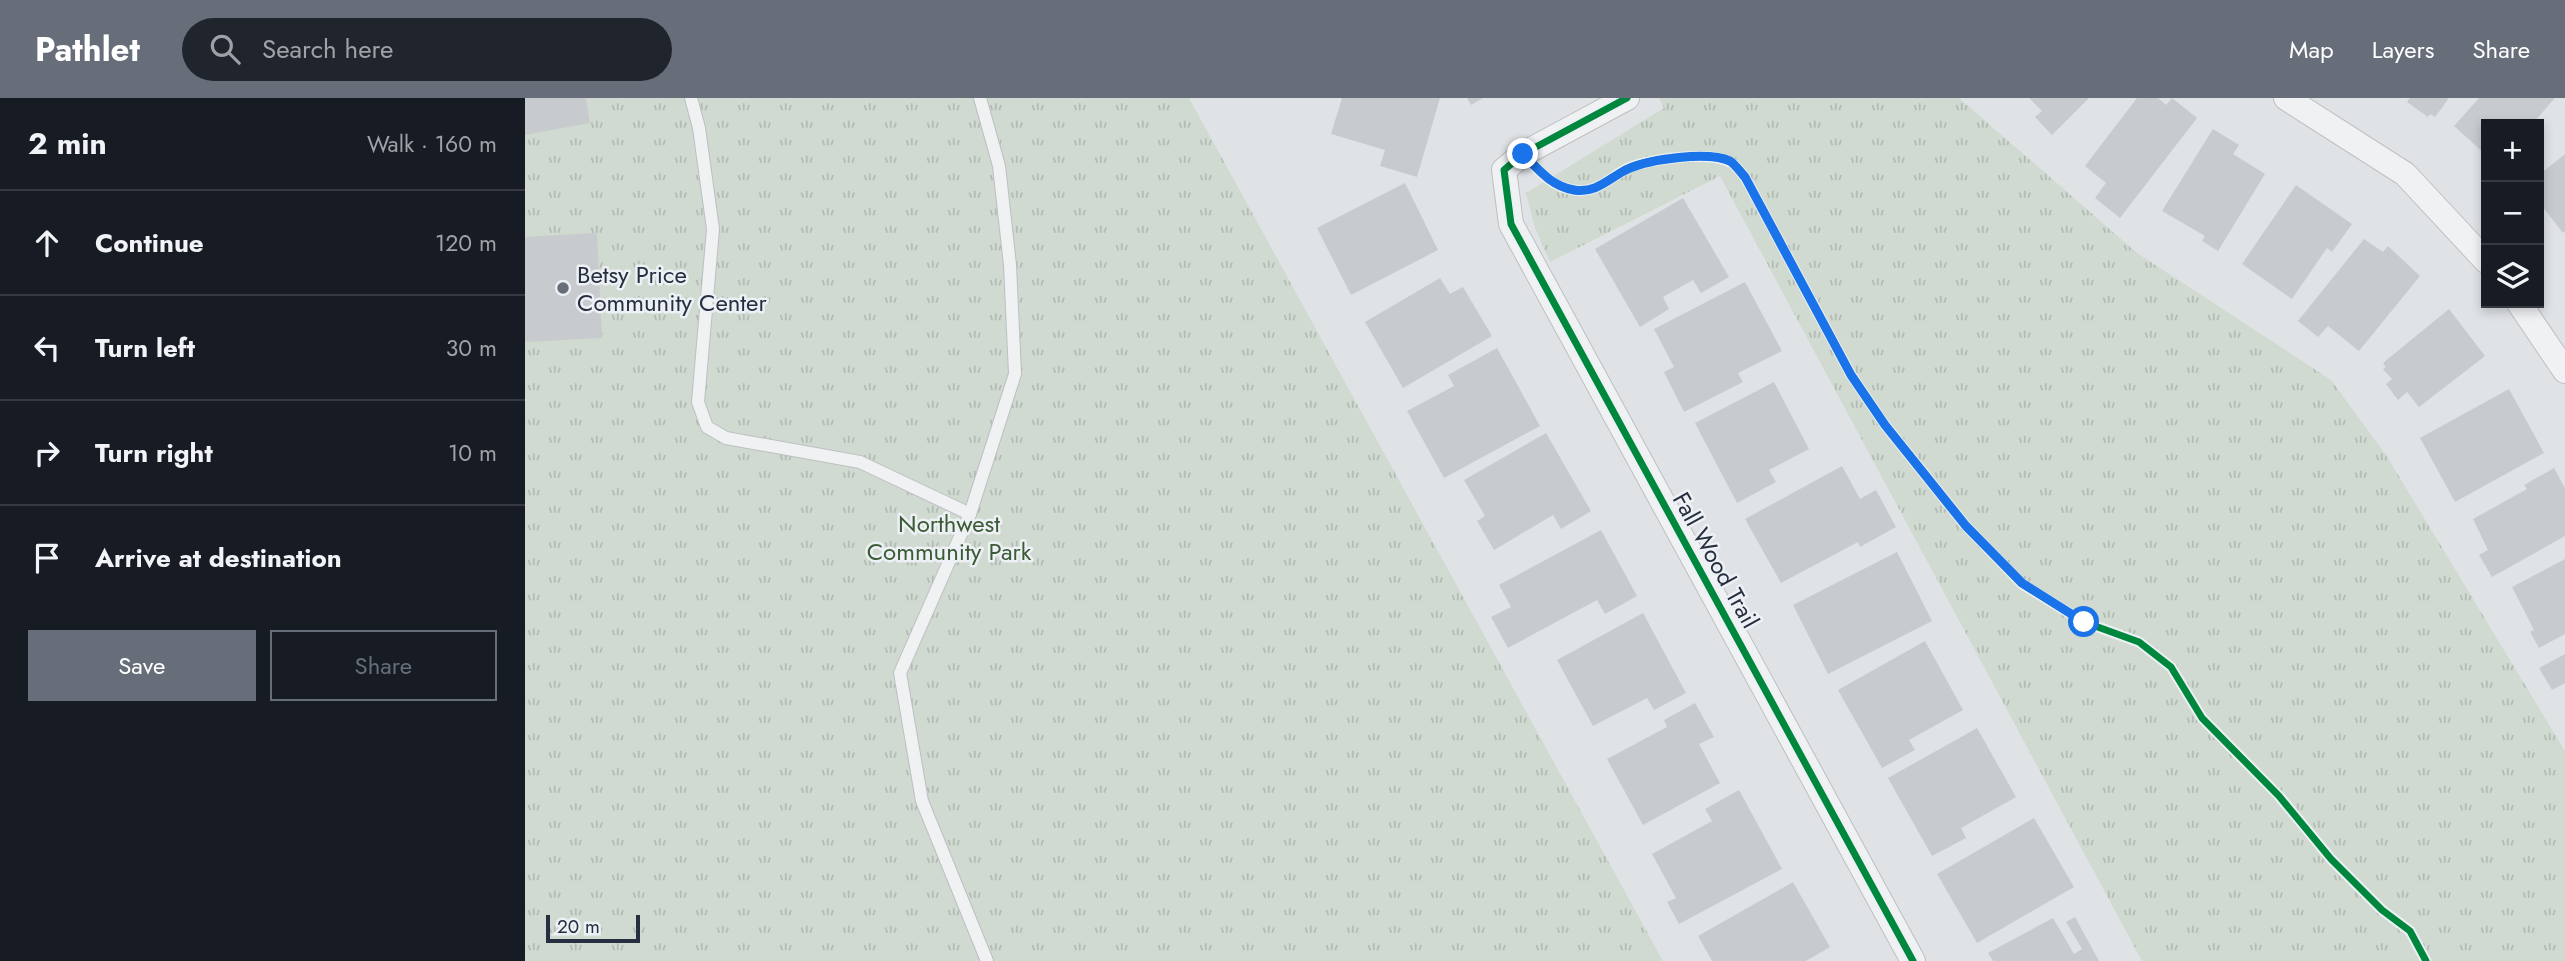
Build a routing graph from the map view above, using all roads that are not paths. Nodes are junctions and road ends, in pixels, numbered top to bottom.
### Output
1 (691, 98) edge
2 (980, 98) edge
3 (1627, 98) edge
4 (2286, 98) edge
5 (2481, 256) edge
6 (2522, 308) edge
7 (2565, 371) edge
8 (970, 514) junction
9 (987, 961) edge
10 (1913, 961) edge

1 - 8 lane
2 - 8 lane
3 - 10 street, Fall Wood Trail
4 - 5 street
6 - 7 street
8 - 9 lane

